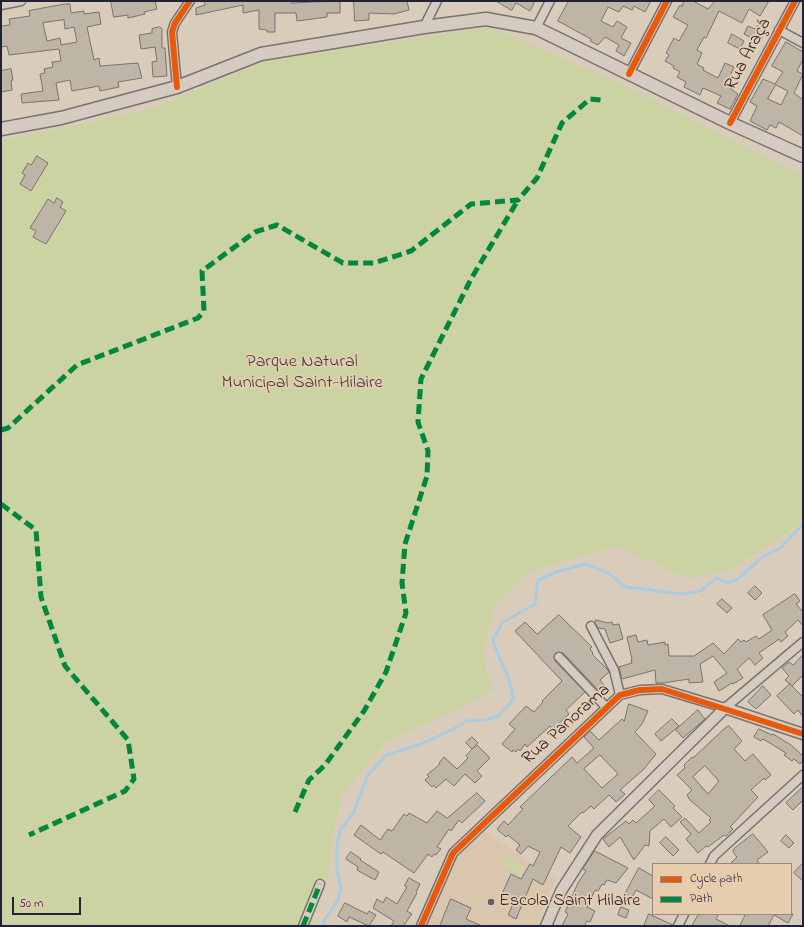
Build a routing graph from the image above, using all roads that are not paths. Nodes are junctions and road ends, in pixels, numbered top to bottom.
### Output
1 (21, 1) edge
2 (190, 1) edge
3 (437, 1) edge
4 (550, 1) edge
5 (668, 1) edge
6 (795, 1) edge
7 (1, 4) edge
8 (424, 27) junction
9 (536, 28) junction
10 (779, 30) junction
11 (803, 43) edge
12 (629, 74) junction
13 (176, 87) junction
14 (730, 123) junction
15 (1, 129) edge
16 (803, 156) edge
17 (591, 626) dead end
18 (803, 642) edge
19 (559, 657) dead end
20 (620, 694) junction
21 (606, 707) junction
22 (725, 708) junction
23 (803, 734) edge
24 (803, 775) edge
25 (710, 863) edge
26 (320, 884) dead end
27 (684, 915) edge
28 (303, 926) edge
29 (421, 926) edge
30 (546, 926) edge
31 (678, 926) edge

1 - 7 street
2 - 13 street
3 - 8 street
4 - 9 street
5 - 12 street
6 - 10 street, Rua Araçá
8 - 9 main road
8 - 13 main road
9 - 12 main road
10 - 11 street
10 - 14 street, Rua Araçá
12 - 14 main road
13 - 15 main road
14 - 16 main road
17 - 20 street
18 - 22 street
19 - 21 street
20 - 21 street, Rua Panorama
20 - 22 street, Rua Panorama
21 - 29 street, Rua Panorama
22 - 23 street, Rua Panorama
22 - 30 street
24 - 25 street
26 - 28 street
27 - 31 street

